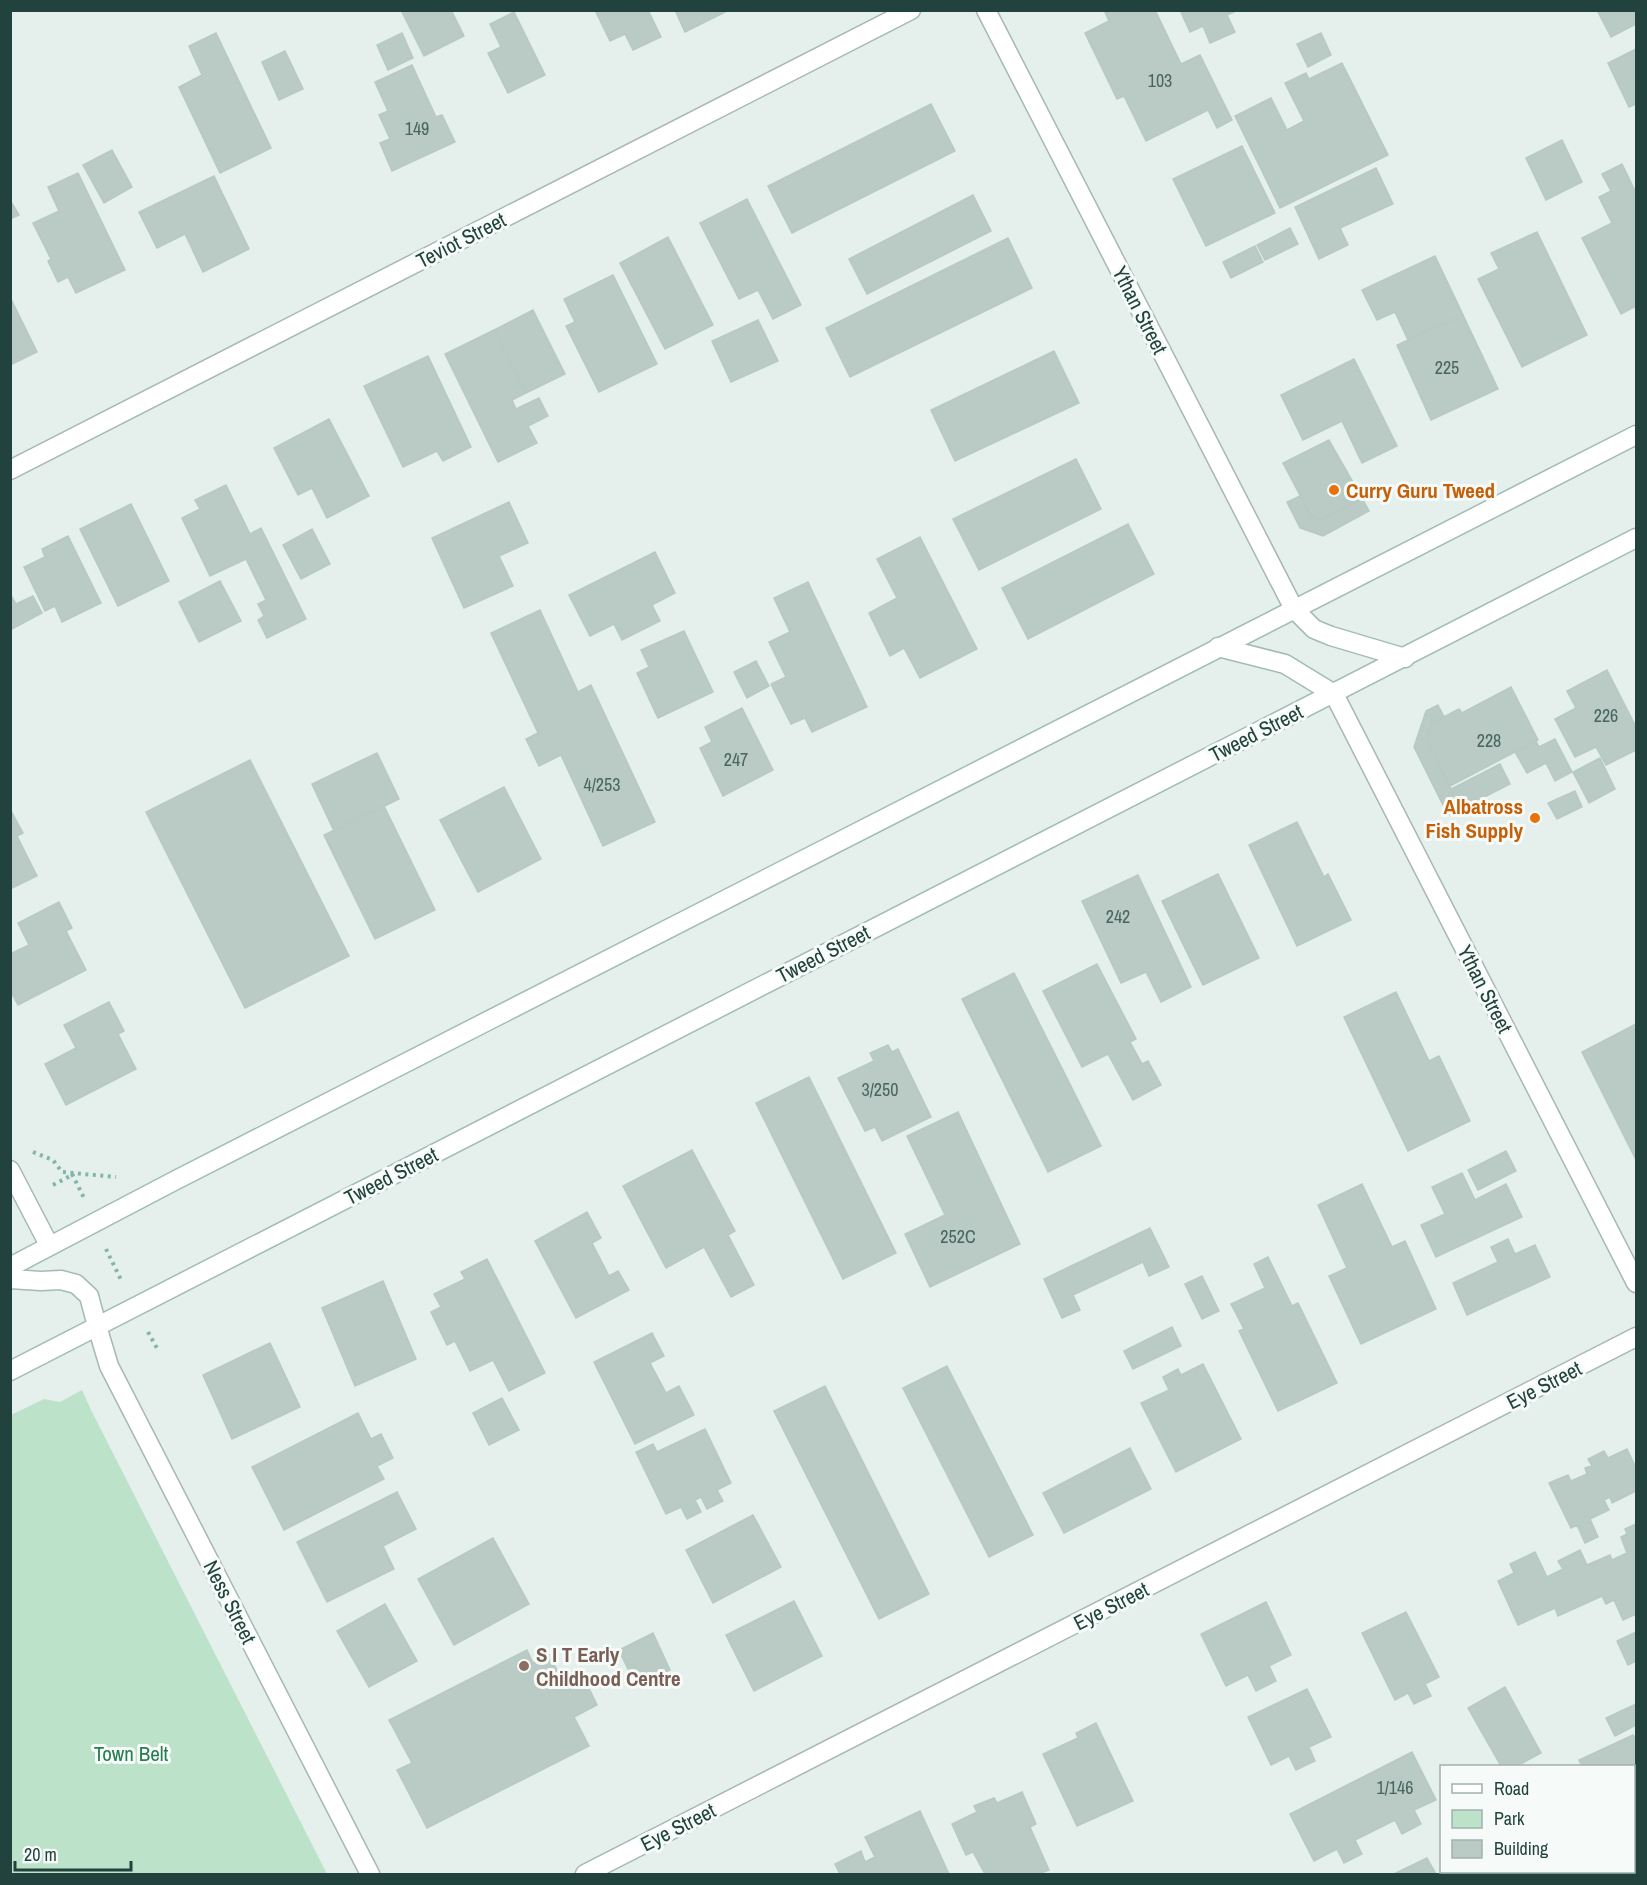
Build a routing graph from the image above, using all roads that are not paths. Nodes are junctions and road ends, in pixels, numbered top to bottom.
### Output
1 (911, 10) edge
2 (986, 10) edge
3 (1636, 435) edge
4 (10, 470) edge
5 (1636, 538) edge
6 (1294, 609) junction
7 (1218, 647) junction
8 (1405, 658) junction
9 (1334, 694) junction
10 (10, 1170) edge
11 (49, 1245) junction
12 (10, 1267) edge
13 (10, 1279) edge
14 (1636, 1283) edge
15 (97, 1326) junction
16 (1636, 1337) edge
17 (10, 1371) edge
18 (370, 1875) edge
19 (585, 1875) edge

1 - 4 street, Teviot Street
2 - 6 street, Ythan Street
3 - 6 street
5 - 8 street, Tweed Street
6 - 7 street
6 - 8 street, Ythan Street
7 - 9 street
7 - 11 street
8 - 9 street, Tweed Street
9 - 14 street, Ythan Street
9 - 15 street, Tweed Street
10 - 11 street
11 - 12 street
13 - 15 street, Ness Street
15 - 17 street, Tweed Street
15 - 18 street, Ness Street
16 - 19 street, Eye Street

